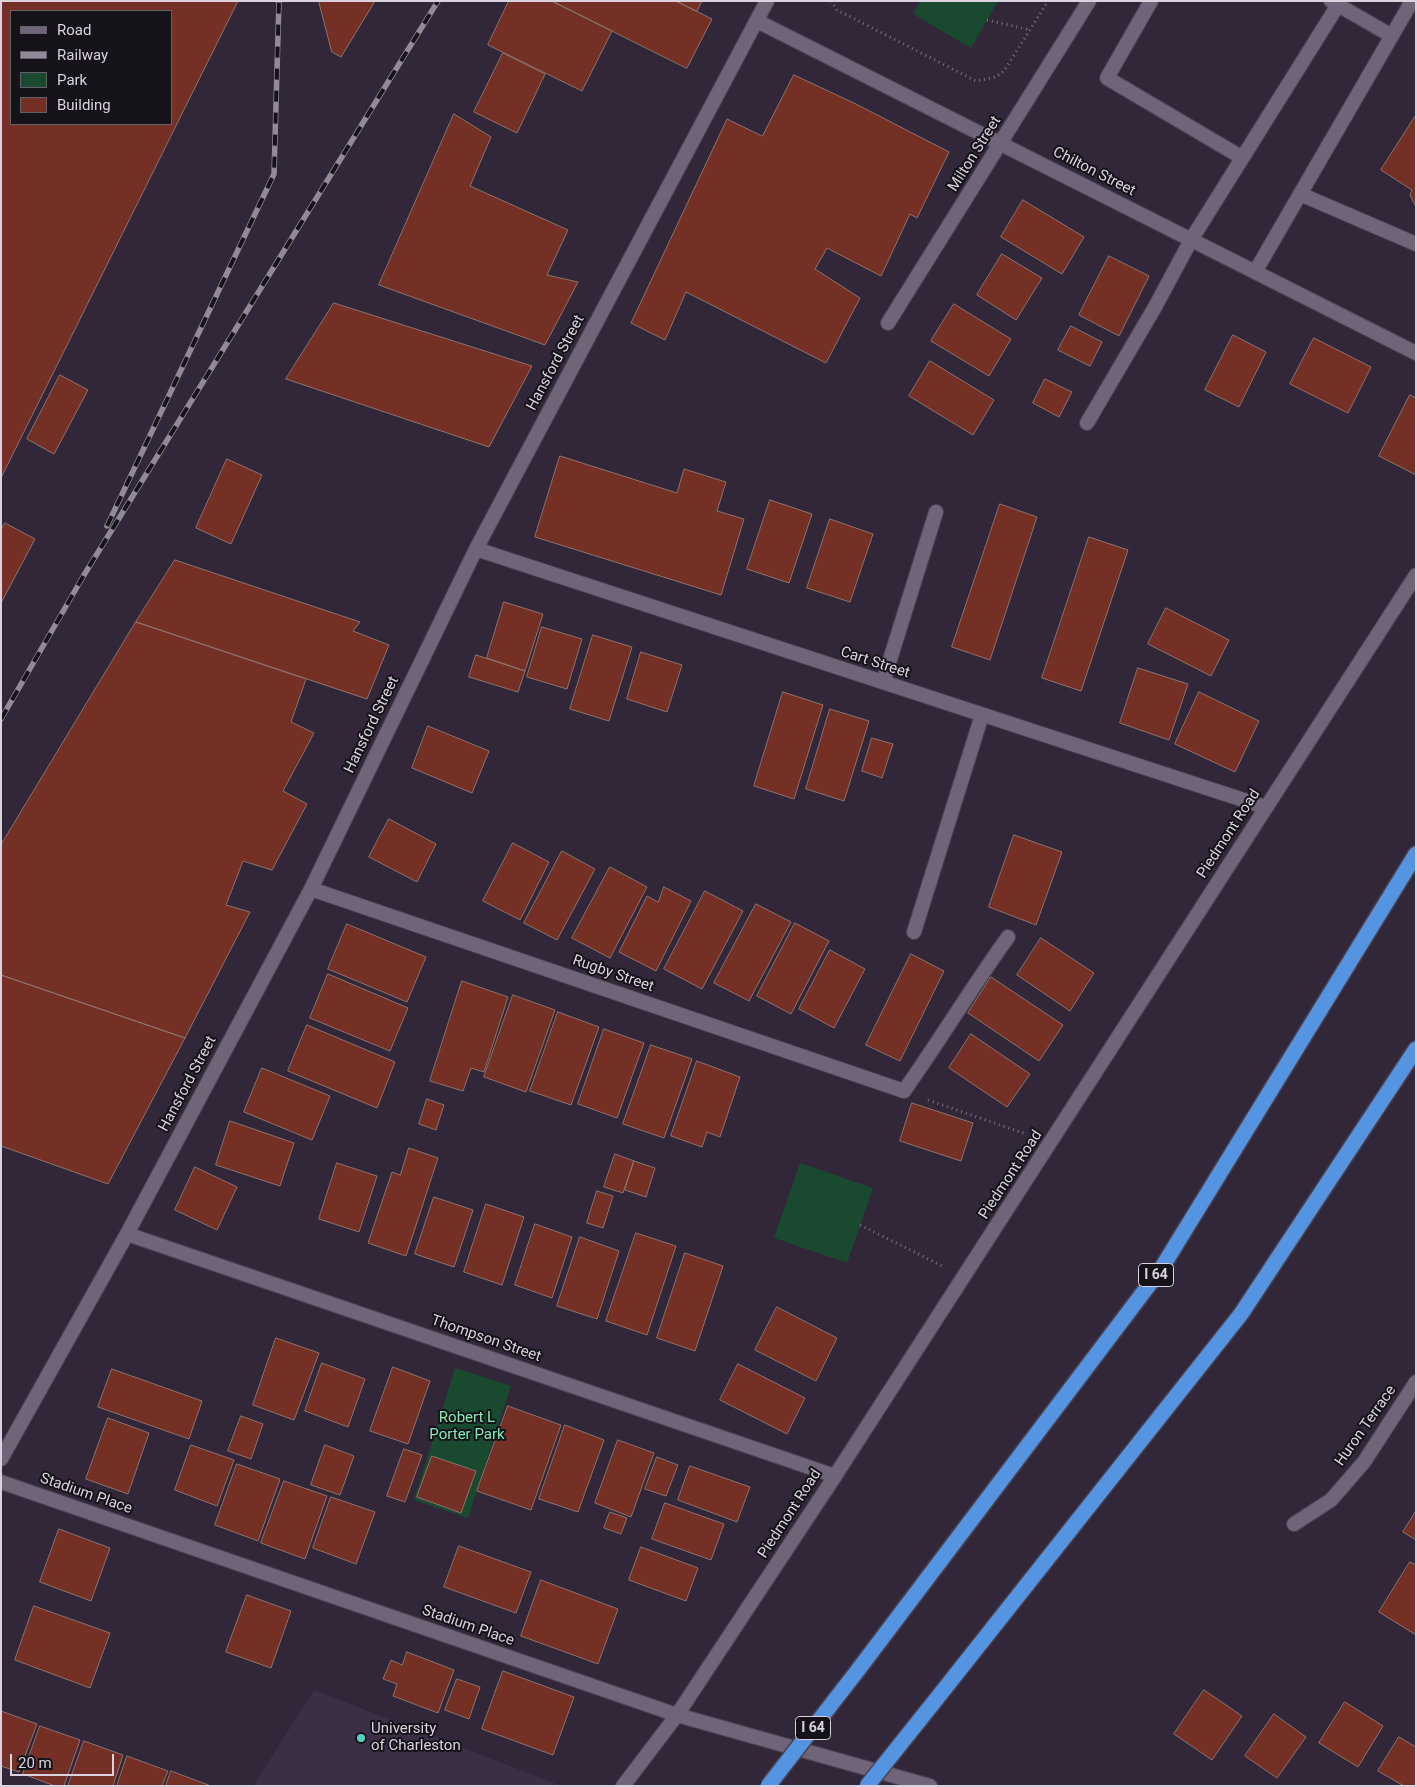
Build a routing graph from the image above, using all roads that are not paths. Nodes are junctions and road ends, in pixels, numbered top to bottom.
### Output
1 (767, 1) edge
2 (1089, 1) edge
3 (1151, 1) edge
4 (1412, 1) edge
5 (1334, 3) edge
6 (757, 21) junction
7 (1392, 36) junction
8 (1001, 144) junction
9 (1241, 157) junction
10 (1300, 194) junction
11 (1191, 240) junction
12 (1416, 244) edge
13 (1255, 272) junction
14 (888, 323) dead end
15 (1416, 353) edge
16 (1088, 423) dead end
17 (936, 512) dead end
18 (476, 549) junction
19 (1416, 575) edge
20 (883, 682) junction
21 (982, 715) junction
22 (1265, 807) junction
23 (1416, 854) edge
24 (310, 889) junction
25 (914, 932) dead end
26 (1008, 937) dead end
27 (1416, 1049) edge
28 (127, 1234) junction
29 (1416, 1382) edge
30 (1, 1459) edge
31 (835, 1476) junction
32 (1, 1482) edge
33 (1294, 1524) dead end
34 (677, 1715) junction
35 (623, 1786) edge
36 (768, 1786) edge
37 (867, 1786) edge
38 (930, 1786) edge

1 - 6 street, Hansford Street
2 - 8 street, Milton Street
3 - 9 street
4 - 7 street
5 - 7 street
5 - 9 street
6 - 8 street, Chilton Street
6 - 18 street, Hansford Street
7 - 10 street
8 - 11 street, Chilton Street
8 - 14 street, Milton Street
9 - 11 street
10 - 12 street
10 - 13 street
11 - 13 street, Chilton Street
11 - 16 street
13 - 15 street, Chilton Street
17 - 20 street
18 - 20 street, Cart Street
18 - 24 street, Hansford Street
19 - 22 street, Piedmont Road
20 - 21 street, Cart Street
21 - 22 street, Cart Street
21 - 25 street
22 - 31 street, Piedmont Road
23 - 36 highway, I 64, bridge
24 - 26 street, Rugby Street
24 - 28 street, Hansford Street
27 - 37 highway, bridge
28 - 30 street, Hansford Street
28 - 31 street, Thompson Street
29 - 33 street, Huron Terrace
31 - 34 street, Piedmont Road
32 - 34 street, Stadium Place
34 - 35 street, Piedmont Road
34 - 38 street, Stadium Place

